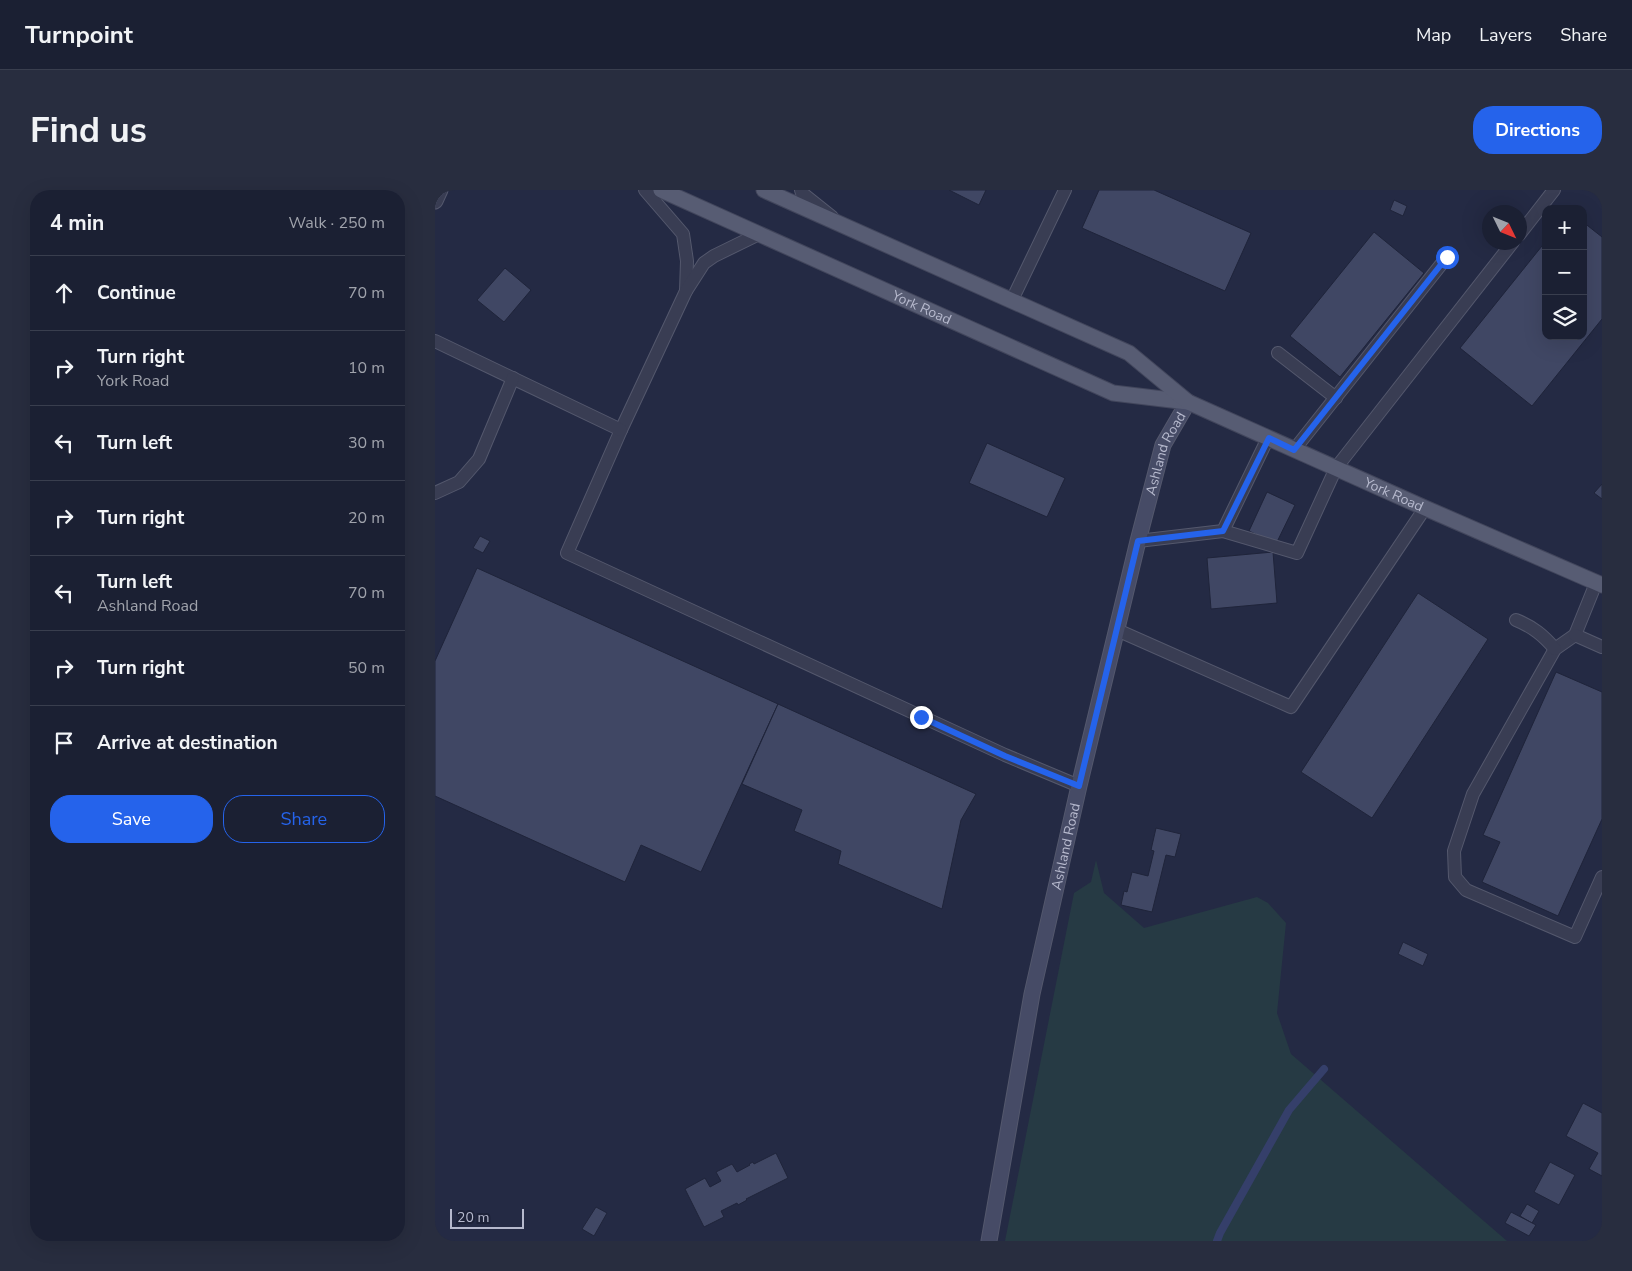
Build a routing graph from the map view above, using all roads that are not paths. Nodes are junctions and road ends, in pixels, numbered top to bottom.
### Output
1 (440, 190) edge
2 (645, 190) edge
3 (661, 190) edge
4 (764, 190) edge
5 (801, 190) edge
6 (1065, 190) edge
7 (1555, 190) edge
8 (435, 200) edge
9 (842, 225) junction
10 (1527, 225) edge
11 (759, 234) junction
12 (1507, 250) edge
13 (1447, 257) dead end
14 (686, 291) junction
15 (1012, 300) junction
16 (435, 342) edge
17 (1278, 353) dead end
18 (513, 378) junction
19 (1336, 398) junction
20 (1188, 402) junction
21 (621, 430) junction
22 (1269, 438) junction
23 (1294, 450) junction
24 (1336, 468) junction
25 (435, 493) edge
26 (1425, 508) junction
27 (1223, 531) junction
28 (1138, 541) junction
29 (1599, 584) edge
30 (1517, 620) dead end
31 (1117, 630) junction
32 (1575, 635) junction
33 (1602, 647) edge
34 (1555, 649) junction
35 (1079, 786) junction
36 (1602, 877) edge
37 (989, 1241) edge

1 - 8 street
2 - 14 lane
3 - 11 main road, York Road
4 - 9 main road, York Road
5 - 9 lane
6 - 15 lane
7 - 10 lane
9 - 15 main road, York Road
11 - 14 lane
11 - 20 main road, York Road
12 - 24 lane
13 - 19 lane
14 - 21 lane
15 - 20 main road, York Road
16 - 18 lane
17 - 19 lane
18 - 21 lane
18 - 25 lane
19 - 23 lane
20 - 22 main road, York Road
20 - 28 main road, Ashland Road
21 - 35 lane
22 - 23 main road, York Road
22 - 27 lane
23 - 24 main road, York Road
24 - 26 main road, York Road
24 - 27 lane
26 - 29 main road, York Road
26 - 31 lane
27 - 28 lane
28 - 31 main road, Ashland Road
29 - 32 lane
30 - 34 lane
31 - 35 main road, Ashland Road
32 - 33 lane
32 - 34 lane
34 - 36 lane
35 - 37 main road, Ashland Road

